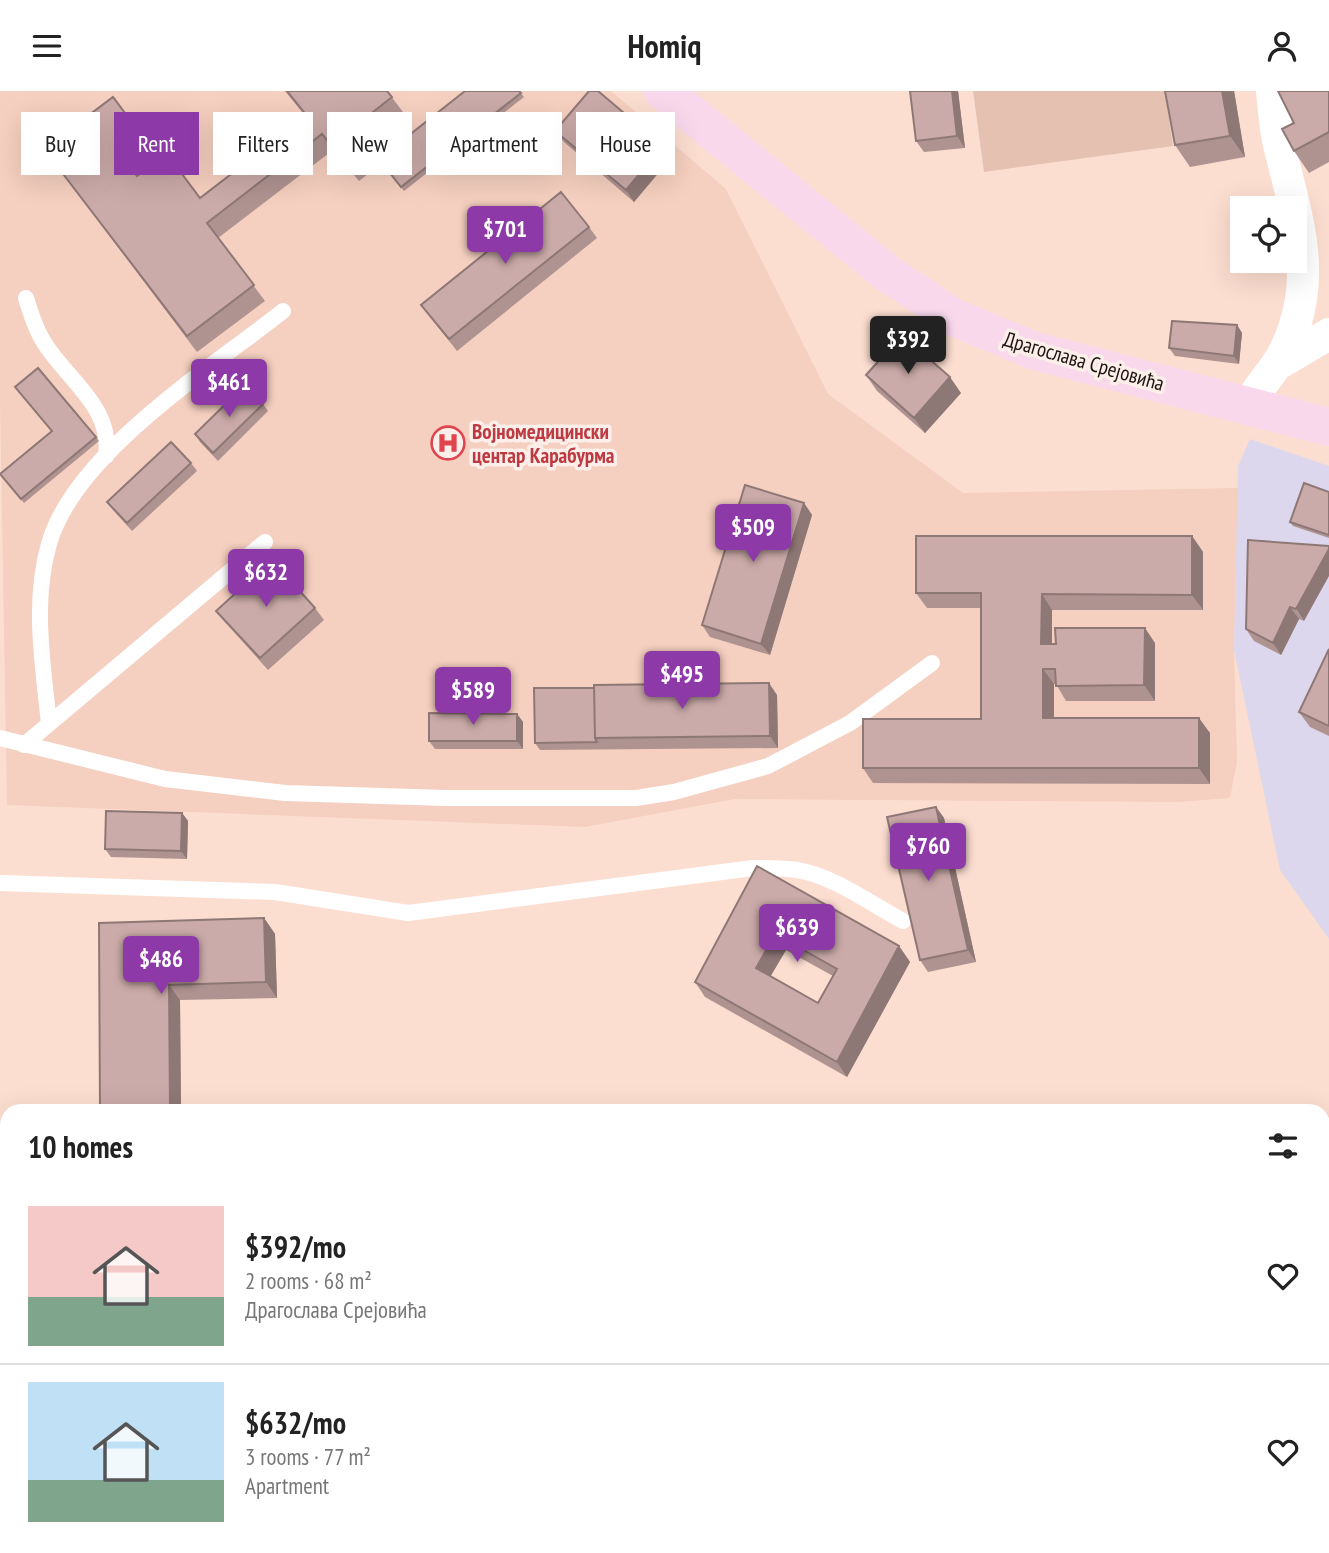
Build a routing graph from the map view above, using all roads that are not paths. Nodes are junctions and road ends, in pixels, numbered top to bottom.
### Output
1 (663, 91) edge
2 (1272, 91) edge
3 (26, 298) dead end
4 (283, 311) dead end
5 (1329, 334) edge
6 (1278, 363) junction
7 (1248, 406) junction
8 (1329, 427) edge
9 (106, 456) junction
10 (265, 542) dead end
11 (932, 663) dead end
12 (49, 724) junction
13 (0, 738) edge
14 (24, 745) junction
15 (0, 883) edge
16 (903, 921) edge

1 - 7 main road, Драгослава Срејовића
2 - 6 street
3 - 9 lane
4 - 9 lane
5 - 6 street
6 - 7 street
7 - 8 main road, Драгослава Срејовића
9 - 12 lane
10 - 12 lane
11 - 14 lane
12 - 14 lane
13 - 14 lane
15 - 16 lane

